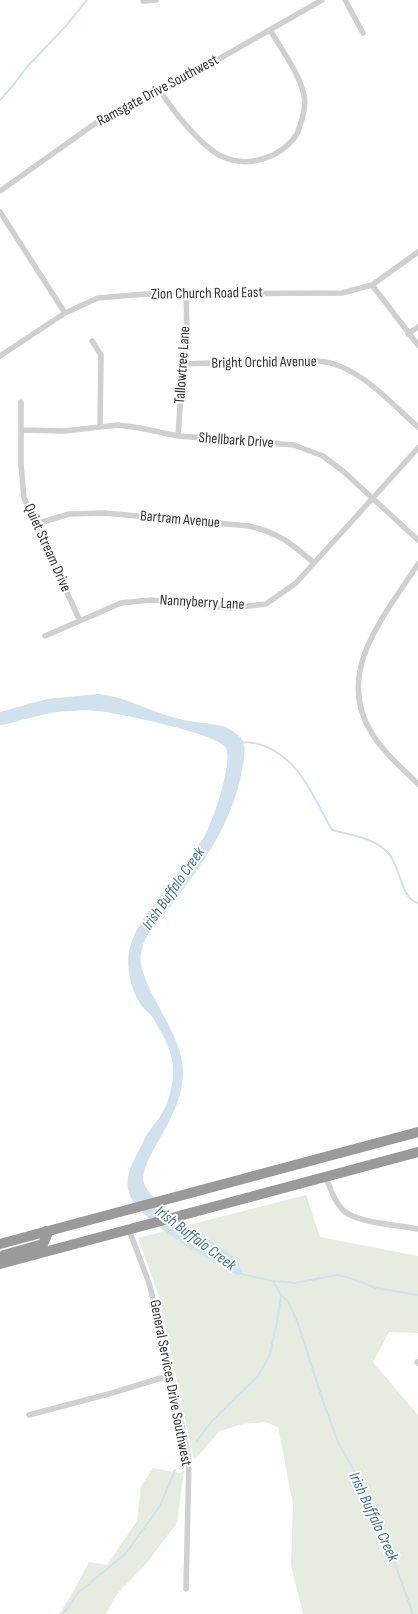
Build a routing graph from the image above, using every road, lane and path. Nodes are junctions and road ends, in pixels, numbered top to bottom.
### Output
1 (156, 0) edge
2 (322, 0) edge
3 (345, 0) edge
4 (143, 1) dead end
5 (270, 30) junction
6 (363, 33) dead end
7 (161, 92) junction
8 (0, 191) edge
9 (0, 212) edge
10 (418, 252) edge
11 (372, 285) junction
12 (186, 294) junction
13 (65, 313) junction
14 (418, 327) edge
15 (408, 334) junction
16 (92, 341) dead end
17 (418, 346) edge
18 (0, 356) edge
19 (183, 364) junction
20 (21, 402) dead end
21 (100, 426) junction
22 (418, 427) edge
23 (22, 430) junction
24 (178, 436) junction
25 (418, 448) edge
26 (373, 498) junction
27 (36, 524) junction
28 (418, 540) edge
29 (314, 563) junction
30 (418, 564) edge
31 (80, 621) junction
32 (45, 636) dead end
33 (418, 784) edge
34 (418, 1132) edge
35 (418, 1152) edge
36 (326, 1177) junction
37 (418, 1229) edge
38 (129, 1230) junction
39 (46, 1231) junction
40 (0, 1244) edge
41 (1, 1263) edge
42 (171, 1375) junction
43 (29, 1415) dead end
44 (186, 1589) dead end

1 - 4 street
2 - 5 street, Ramsgate Drive Southwest
3 - 6 street
5 - 7 street, Ramsgate Drive Southwest
5 - 7 street
7 - 8 street, Ramsgate Drive Southwest
9 - 13 street
10 - 11 street, Zion Church Road East
11 - 12 street, Zion Church Road East
11 - 15 street
12 - 13 street, Zion Church Road East
12 - 19 street, Tallowtree Lane
13 - 18 street, Zion Church Road East
14 - 15 street
15 - 17 street
16 - 21 street
19 - 22 street, Bright Orchid Avenue
19 - 24 street, Tallowtree Lane
20 - 23 street, Quiet Stream Drive
21 - 23 street, Shellbark Drive
21 - 24 street, Shellbark Drive
23 - 27 street, Quiet Stream Drive
24 - 26 street, Shellbark Drive
25 - 26 street, Nannyberry Lane
26 - 28 street, Shellbark Drive
26 - 29 street, Nannyberry Lane
27 - 29 street, Bartram Avenue
27 - 31 street, Quiet Stream Drive
29 - 31 street, Nannyberry Lane
30 - 33 street
31 - 32 street, Nannyberry Lane
34 - 39 highway
35 - 36 highway
36 - 37 street
36 - 38 highway
38 - 41 highway
38 - 42 street, General Services Drive Southwest
39 - 40 highway
39 - 41 highway
42 - 43 street
42 - 44 street, General Services Drive Southwest

